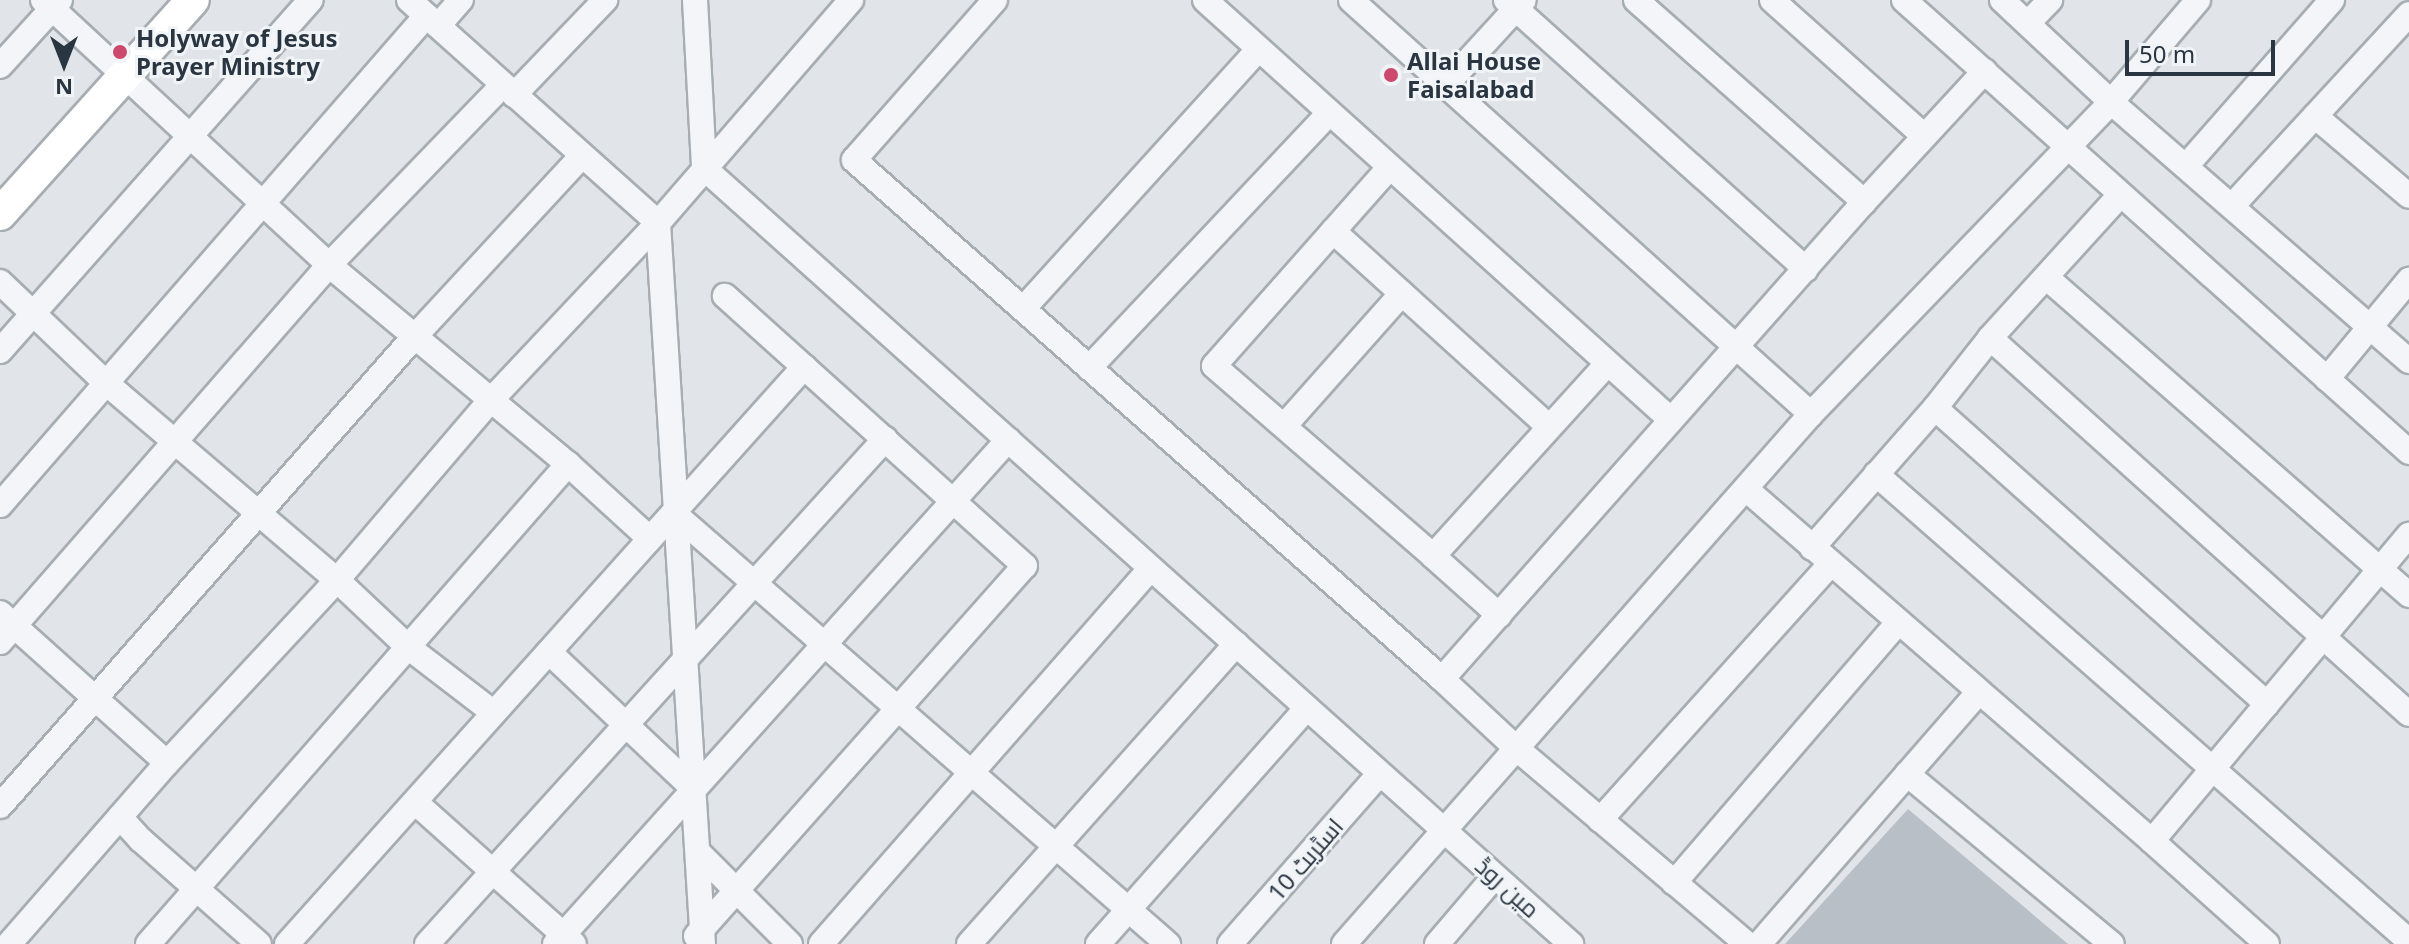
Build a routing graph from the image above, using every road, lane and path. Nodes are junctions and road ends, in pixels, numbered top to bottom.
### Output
1 (193, 0) edge
2 (311, 0) edge
3 (461, 0) edge
4 (605, 0) edge
5 (695, 0) edge
6 (851, 0) edge
7 (995, 0) edge
8 (1205, 0) edge
9 (1351, 0) edge
10 (1636, 0) edge
11 (1772, 0) edge
12 (1904, 0) edge
13 (2002, 0) edge
14 (2050, 0) edge
15 (2198, 0) edge
16 (2332, 0) edge
17 (52, 3) edge
18 (1515, 3) edge
19 (424, 14) edge
20 (2409, 14) edge
21 (2028, 23) junction
22 (1259, 49) junction
23 (0, 66) edge
24 (1985, 71) junction
25 (125, 76) junction
26 (1446, 85) junction
27 (508, 90) junction
28 (2111, 102) junction
29 (1329, 113) junction
30 (2315, 116) junction
31 (1924, 136) junction
32 (191, 137) junction
33 (2067, 146) junction
34 (582, 156) junction
35 (2187, 165) junction
36 (704, 168) junction
37 (1389, 168) junction
38 (2120, 195) junction
39 (2409, 196) edge
40 (1864, 202) junction
41 (263, 203) junction
42 (2232, 206) junction
43 (0, 214) edge
44 (658, 223) junction
45 (1333, 231) junction
46 (329, 265) junction
47 (1806, 269) junction
48 (2046, 277) junction
49 (2409, 280) edge
50 (0, 282) edge
51 (1402, 293) junction
52 (725, 296) dead end
53 (1023, 309) junction
54 (35, 312) junction
55 (2371, 328) junction
56 (416, 335) junction
57 (1990, 338) junction
58 (1736, 347) junction
59 (0, 351) edge
60 (2409, 361) edge
61 (1606, 365) junction
62 (804, 367) junction
63 (1089, 368) junction
64 (2327, 379) junction
65 (106, 383) junction
66 (491, 400) junction
67 (1935, 408) junction
68 (1811, 414) junction
69 (1670, 419) junction
70 (1285, 425) junction
71 (1549, 427) junction
72 (885, 439) junction
73 (1008, 440) junction
74 (175, 441) junction
75 (2409, 452) edge
76 (568, 464) junction
77 (1876, 474) junction
78 (1746, 489) junction
79 (954, 501) junction
80 (0, 505) edge
81 (676, 512) junction
82 (258, 514) junction
83 (2409, 535) edge
84 (650, 539) junction
85 (1812, 548) junction
86 (1433, 556) junction
87 (1830, 565) junction
88 (1151, 568) junction
89 (2380, 570) junction
90 (337, 580) junction
91 (755, 583) junction
92 (2409, 595) edge
93 (1499, 615) junction
94 (1898, 623) junction
95 (5, 627) edge
96 (2323, 637) junction
97 (825, 644) junction
98 (1236, 644) junction
99 (408, 647) junction
100 (549, 652) junction
101 (686, 659) junction
102 (1442, 679) junction
103 (1979, 692) junction
104 (94, 700) junction
105 (2267, 704) junction
106 (898, 708) junction
107 (1307, 708) junction
108 (494, 713) junction
109 (2409, 714) edge
110 (626, 724) junction
111 (1516, 748) junction
112 (167, 763) junction
113 (2212, 770) junction
114 (972, 772) junction
115 (1380, 773) junction
116 (1907, 774) junction
117 (694, 789) junction
118 (415, 802) junction
119 (0, 806) edge
120 (120, 817) junction
121 (1600, 820) junction
122 (1444, 831) junction
123 (2152, 841) junction
124 (1056, 846) junction
125 (698, 852) junction
126 (493, 871) junction
127 (1495, 876) junction
128 (1674, 883) junction
129 (196, 890) junction
130 (736, 891) junction
131 (1129, 909) junction
132 (698, 939) edge
133 (564, 941) edge
134 (1446, 941) edge
135 (2409, 941) edge
136 (9, 944) edge
137 (148, 944) edge
138 (259, 944) edge
139 (287, 944) edge
140 (427, 944) edge
141 (790, 944) edge
142 (821, 944) edge
143 (969, 944) edge
144 (1098, 944) edge
145 (1168, 944) edge
146 (1230, 944) edge
147 (1344, 944) edge
148 (1571, 944) edge
149 (1747, 944) edge
150 (1759, 944) edge
151 (2112, 944) edge
152 (2267, 944) edge

1 - 25 main road
2 - 32 street
3 - 19 street
4 - 27 street
5 - 36 street
6 - 36 street
7 - 53 street
8 - 22 street
9 - 26 street
10 - 40 street
11 - 31 street
12 - 24 street
13 - 21 street
14 - 21 street
15 - 28 street
16 - 35 street
17 - 23 street
17 - 25 street
18 - 26 street
18 - 47 street
19 - 27 street
19 - 41 street
20 - 30 street
21 - 28 street
22 - 29 street
22 - 53 street
24 - 31 street
24 - 33 street
25 - 32 street
25 - 43 main road
26 - 58 street
27 - 34 street
27 - 46 street
28 - 33 street
28 - 35 street
29 - 37 street
29 - 63 street
30 - 39 street
30 - 42 street
31 - 40 street
32 - 41 street
32 - 54 street
33 - 38 street
33 - 68 street
34 - 44 street
34 - 56 street
35 - 42 street
36 - 44 street
36 - 73 street, مین روڈ
37 - 45 street
37 - 61 street
38 - 48 street
38 - 64 street
40 - 47 street
41 - 46 street
41 - 65 street
42 - 55 street
44 - 66 street
44 - 81 street
45 - 51 street
45 - 70 street
46 - 56 street
46 - 74 street
47 - 58 street
48 - 57 street
48 - 89 street
49 - 55 street
50 - 54 street
51 - 70 street
51 - 71 street
52 - 62 street
53 - 63 street
54 - 59 street
54 - 65 street
55 - 60 street
55 - 64 street
56 - 66 street
56 - 82 street
57 - 67 street
57 - 96 street
58 - 68 street
58 - 69 street
61 - 69 street
61 - 71 street
62 - 72 street
62 - 81 street
63 - 102 street
64 - 75 street
65 - 74 street
65 - 80 street
66 - 76 street
66 - 90 street
67 - 77 street
67 - 105 street
68 - 78 street
69 - 93 street
70 - 86 street
71 - 86 street
72 - 79 street
72 - 91 street
73 - 79 street
73 - 88 street, مین روڈ
74 - 82 street
74 - 95 street
76 - 84 street
76 - 99 street
77 - 85 street
77 - 113 street
78 - 85 street
78 - 111 street
79 - 97 street
79 - 106 street
81 - 84 street
81 - 91 street
81 - 101 street
82 - 90 street
82 - 104 street
83 - 89 street
84 - 100 street
85 - 87 street
86 - 93 street
87 - 94 street
87 - 121 street
88 - 98 street, مین روڈ
88 - 114 street
89 - 92 street
89 - 96 street
90 - 99 street
90 - 112 street
91 - 97 street
91 - 101 street
93 - 102 street
94 - 103 street
94 - 128 street
95 - 104 street
96 - 105 street
96 - 109 street
97 - 106 street
97 - 117 street
98 - 107 street, مین روڈ
98 - 124 street
99 - 108 street
99 - 129 street
100 - 108 street
100 - 110 street
101 - 110 street
101 - 117 street
102 - 111 street
103 - 116 street
103 - 123 street
104 - 112 street
104 - 119 street
105 - 113 street
106 - 114 street
106 - 130 street
107 - 115 street, مین روڈ
107 - 131 street
108 - 118 street
110 - 117 street
110 - 126 street
111 - 121 street
111 - 122 street
112 - 120 street
113 - 123 street
113 - 135 street
114 - 124 street
114 - 142 street
115 - 122 street, مین روڈ
115 - 146 street, اسٹریٹ 10
116 - 150 street
116 - 151 street
117 - 125 street
117 - 133 street
118 - 126 street
118 - 139 street
120 - 129 street
120 - 136 street
121 - 128 street
122 - 127 street, مین روڈ
122 - 147 street
123 - 152 street
124 - 131 street
124 - 143 street
125 - 130 street
125 - 132 street
126 - 133 street
126 - 140 street
127 - 134 street
127 - 148 street, مین روڈ
128 - 149 street
129 - 137 street
129 - 138 street
130 - 132 street
130 - 141 street
131 - 144 street
131 - 145 street

